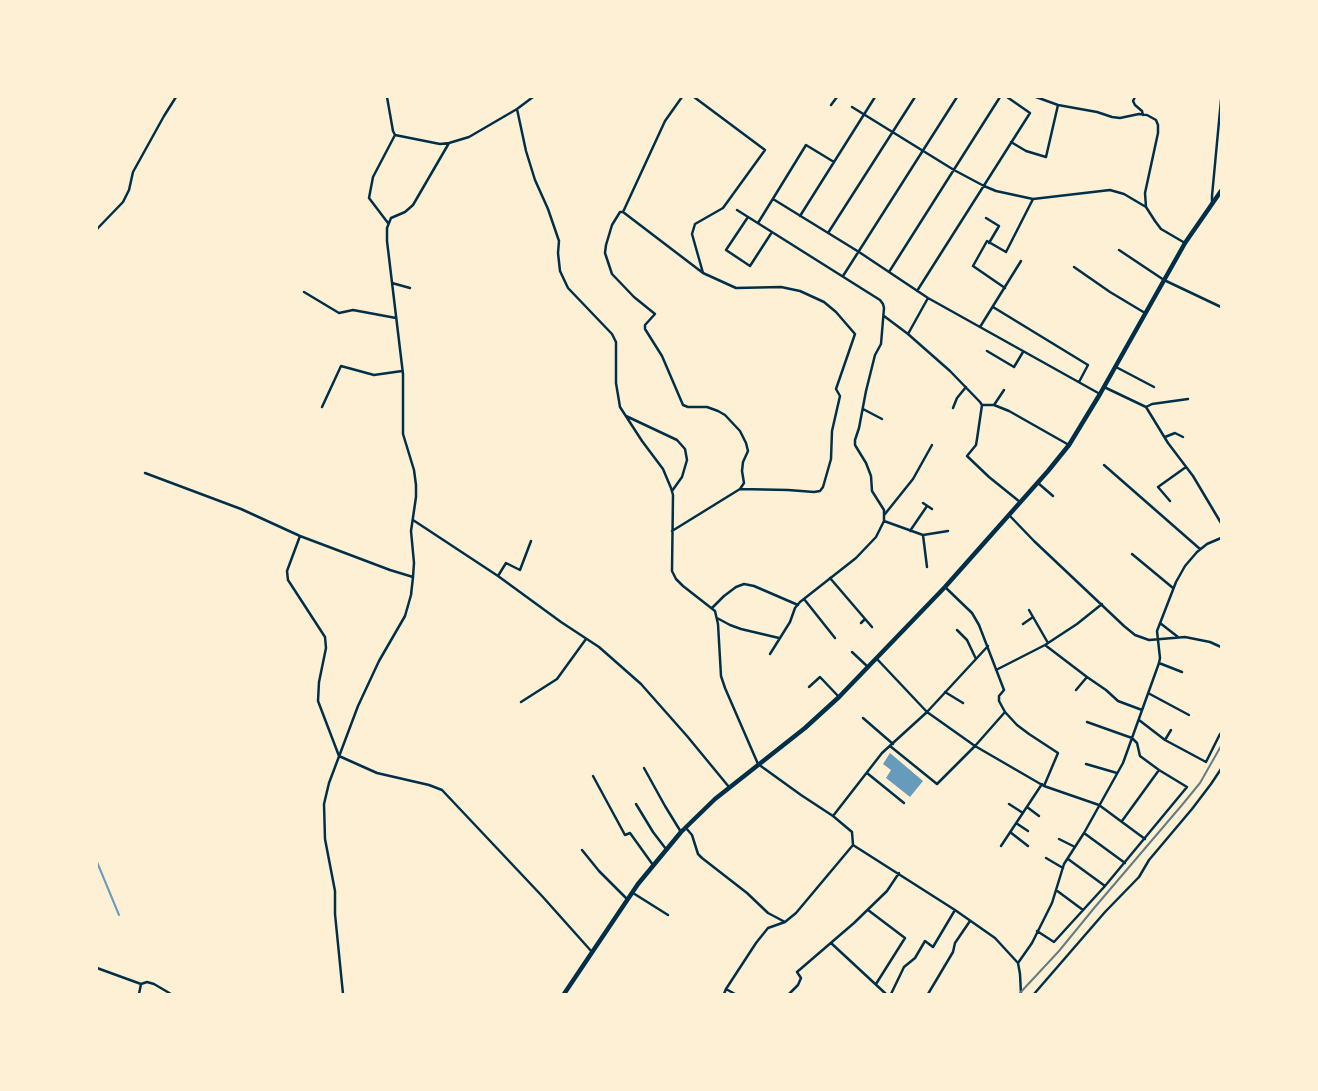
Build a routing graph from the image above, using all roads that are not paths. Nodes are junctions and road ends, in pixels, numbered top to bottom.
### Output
1 (176, 97) edge
2 (387, 97) edge
3 (533, 97) edge
4 (682, 97) edge
5 (694, 97) edge
6 (837, 97) edge
7 (875, 97) edge
8 (915, 97) edge
9 (957, 97) edge
10 (1000, 97) edge
11 (1007, 97) edge
12 (1036, 97) edge
13 (1135, 97) edge
14 (1221, 100) edge
15 (831, 105) dead end
16 (1058, 105) junction
17 (852, 107) dead end
18 (517, 109) junction
19 (864, 114) junction
20 (1143, 115) junction
21 (894, 132) junction
22 (395, 136) junction
23 (1011, 142) junction
24 (449, 143) junction
25 (924, 151) junction
26 (834, 162) junction
27 (954, 170) junction
28 (984, 186) junction
29 (1221, 191) edge
30 (773, 199) junction
31 (1033, 199) junction
32 (1212, 202) junction
33 (1146, 207) junction
34 (737, 210) dead end
35 (623, 212) junction
36 (800, 216) junction
37 (748, 217) junction
38 (986, 218) dead end
39 (388, 224) junction
40 (758, 224) junction
41 (97, 229) edge
42 (772, 232) junction
43 (828, 233) junction
44 (989, 243) junction
45 (1184, 243) junction
46 (1119, 250) dead end
47 (858, 252) junction
48 (1021, 261) dead end
49 (1074, 266) dead end
50 (889, 272) junction
51 (703, 273) junction
52 (843, 276) junction
53 (1164, 280) junction
54 (392, 283) junction
55 (410, 288) dead end
56 (1005, 288) junction
57 (917, 291) junction
58 (304, 292) dead end
59 (928, 298) junction
60 (1221, 306) edge
61 (993, 307) junction
62 (1146, 313) junction
63 (883, 316) junction
64 (396, 318) junction
65 (980, 327) junction
66 (908, 334) junction
67 (1023, 351) junction
68 (987, 352) dead end
69 (1116, 367) junction
70 (402, 371) junction
71 (1079, 382) junction
72 (966, 387) junction
73 (1104, 387) junction
74 (1154, 387) dead end
75 (1004, 390) dead end
76 (1100, 394) junction
77 (1188, 399) dead end
78 (982, 405) junction
79 (994, 405) junction
80 (322, 407) dead end
81 (954, 408) dead end
82 (1146, 408) junction
83 (863, 409) junction
84 (626, 416) junction
85 (882, 419) dead end
86 (1165, 437) junction
87 (1183, 438) dead end
88 (932, 445) dead end
89 (1069, 445) junction
90 (1104, 465) dead end
91 (1186, 467) junction
92 (145, 473) dead end
93 (1038, 483) junction
94 (740, 489) junction
95 (672, 492) junction
96 (1053, 496) dead end
97 (1170, 501) dead end
98 (1021, 502) junction
99 (923, 503) dead end
100 (927, 506) junction
101 (932, 509) dead end
102 (885, 515) junction
103 (1009, 515) junction
104 (413, 520) junction
105 (884, 521) junction
106 (1221, 523) edge
107 (672, 531) junction
108 (910, 531) junction
109 (948, 531) dead end
110 (923, 535) junction
111 (300, 536) junction
112 (1221, 538) edge
113 (531, 541) dead end
114 (1200, 549) junction
115 (1132, 554) dead end
116 (927, 567) dead end
117 (498, 576) junction
118 (413, 577) junction
119 (830, 578) junction
120 (945, 587) junction
121 (1173, 588) junction
122 (804, 599) junction
123 (1102, 604) junction
124 (798, 605) junction
125 (712, 608) junction
126 (1029, 610) dead end
127 (1033, 617) junction
128 (717, 618) junction
129 (865, 619) junction
130 (861, 623) dead end
131 (1160, 623) junction
132 (1023, 624) dead end
133 (872, 627) dead end
134 (957, 630) dead end
135 (1178, 637) junction
136 (780, 638) junction
137 (835, 638) dead end
138 (586, 639) junction
139 (1158, 639) junction
140 (1048, 643) junction
141 (1045, 645) junction
142 (988, 646) junction
143 (1221, 647) edge
144 (852, 652) dead end
145 (770, 654) dead end
146 (876, 658) junction
147 (976, 659) junction
148 (1159, 664) junction
149 (868, 667) junction
150 (996, 670) junction
151 (1182, 672) dead end
152 (1087, 677) junction
153 (809, 687) dead end
154 (1076, 690) dead end
155 (945, 692) junction
156 (1148, 693) junction
157 (839, 697) junction
158 (521, 702) dead end
159 (963, 703) dead end
160 (1142, 710) junction
161 (927, 712) junction
162 (1005, 712) junction
163 (1189, 715) dead end
164 (863, 718) dead end
165 (1139, 720) junction
166 (1087, 722) dead end
167 (1172, 730) dead end
168 (1220, 734) dead end
169 (1132, 738) junction
170 (1165, 740) junction
171 (892, 745) junction
172 (975, 746) junction
173 (339, 756) junction
174 (758, 764) junction
175 (1086, 764) dead end
176 (644, 768) dead end
177 (1221, 769) edge
178 (1159, 770) junction
179 (867, 773) junction
180 (1117, 773) junction
181 (593, 776) dead end
182 (1043, 785) junction
183 (730, 787) junction
184 (904, 803) dead end
185 (636, 804) dead end
186 (1009, 804) dead end
187 (1100, 805) junction
188 (1027, 807) junction
189 (1023, 813) junction
190 (834, 816) junction
191 (1039, 816) dead end
192 (1122, 821) junction
193 (1016, 824) junction
194 (685, 828) junction
195 (1028, 831) dead end
196 (681, 832) junction
197 (1009, 832) junction
198 (1084, 833) junction
199 (1059, 839) dead end
200 (1145, 839) junction
201 (853, 845) junction
202 (1001, 846) dead end
203 (1028, 846) dead end
204 (1075, 847) junction
205 (666, 849) junction
206 (582, 850) dead end
207 (1046, 858) dead end
208 (1068, 859) junction
209 (1125, 863) junction
210 (653, 865) junction
211 (1063, 868) junction
212 (900, 873) junction
213 (1105, 886) junction
214 (1056, 890) junction
215 (632, 893) junction
216 (628, 899) junction
217 (868, 910) junction
218 (955, 910) junction
219 (1084, 910) junction
220 (668, 915) dead end
221 (970, 921) junction
222 (785, 922) junction
223 (1037, 931) junction
224 (831, 943) junction
225 (592, 952) junction
226 (1018, 963) junction
227 (97, 968) edge
228 (141, 984) junction
229 (876, 984) junction
230 (726, 989) junction
231 (140, 994) edge
232 (171, 994) edge
233 (343, 994) edge
234 (564, 994) edge
235 (724, 994) edge
236 (735, 994) edge
237 (789, 994) edge
238 (886, 994) edge
239 (891, 994) edge
240 (928, 994) edge
241 (1021, 994) edge
242 (1034, 994) edge

1 - 41 street
2 - 22 street
3 - 18 street
4 - 35 street
5 - 51 street
6 - 15 street
7 - 19 street
8 - 21 street
9 - 25 street
10 - 27 street
11 - 23 street
12 - 16 street
13 - 20 street
14 - 32 street
16 - 20 street
16 - 23 street
17 - 19 street
18 - 24 street
18 - 84 street
19 - 21 street
19 - 26 street
20 - 33 street
21 - 25 street
21 - 43 street
22 - 24 street
22 - 39 street
23 - 28 street
24 - 39 street
25 - 27 street
25 - 47 street
26 - 30 street
26 - 36 street
27 - 28 street
27 - 50 street
28 - 31 street
28 - 57 street
29 - 32 highway
30 - 36 street
30 - 40 street
31 - 33 street
31 - 44 street
32 - 45 highway
33 - 45 street
34 - 37 street
35 - 51 street
35 - 94 street
36 - 43 street
37 - 40 street
37 - 42 street
38 - 44 street
39 - 54 street
40 - 42 street
42 - 52 street
43 - 47 street
44 - 56 street
45 - 53 highway
46 - 53 street
47 - 50 street
47 - 52 street
48 - 56 street
49 - 62 street
50 - 57 street
51 - 94 street
52 - 63 street
53 - 60 street
53 - 62 highway
54 - 55 street
54 - 64 street
56 - 61 street
57 - 59 street
58 - 64 street
59 - 65 street
59 - 66 street
61 - 65 street
61 - 71 street
62 - 69 highway
63 - 66 street
63 - 83 street
64 - 70 street
65 - 67 street
66 - 72 street
67 - 68 street
67 - 71 street
69 - 73 highway
69 - 74 street
70 - 80 street
70 - 104 street
71 - 76 street
72 - 78 street
72 - 81 street
73 - 76 highway
73 - 82 street
75 - 79 street
76 - 89 highway
77 - 82 street
78 - 79 street
78 - 98 street
79 - 89 street
82 - 86 street
83 - 85 street
83 - 102 street
84 - 95 street
84 - 95 street
86 - 87 street
86 - 91 street
88 - 102 street
89 - 93 highway
90 - 114 street
91 - 97 street
91 - 106 street
92 - 111 street
93 - 96 street
93 - 98 highway
94 - 107 street
95 - 107 street
98 - 103 highway
99 - 100 street
100 - 101 street
100 - 108 street
102 - 105 street
103 - 120 highway
103 - 123 street
104 - 117 street
104 - 118 street
105 - 108 street
105 - 119 street
107 - 125 street
108 - 110 street
109 - 110 street
110 - 116 street
111 - 118 street
111 - 173 street
112 - 114 street
113 - 117 street
114 - 121 street
115 - 121 street
117 - 138 street
118 - 173 street
119 - 122 street
119 - 129 street
120 - 142 street
120 - 146 highway
121 - 131 street
122 - 124 street
122 - 137 street
123 - 139 street
123 - 140 street
124 - 125 street
124 - 136 street
125 - 128 street
126 - 127 street
127 - 132 street
127 - 140 street
128 - 136 street
128 - 174 street
129 - 130 street
129 - 133 street
131 - 135 street
131 - 139 street
134 - 147 street
135 - 139 street
135 - 143 street
136 - 145 street
138 - 158 street
138 - 183 street
139 - 148 street
140 - 141 street
141 - 150 street
141 - 152 street
142 - 147 street
142 - 150 street
144 - 149 street
146 - 149 highway
146 - 161 street
147 - 155 street
148 - 151 street
148 - 156 street
149 - 157 highway
150 - 162 street
152 - 154 street
152 - 160 street
153 - 157 street
155 - 159 street
155 - 161 street
156 - 160 street
156 - 163 street
157 - 174 highway
160 - 165 street
161 - 171 street
161 - 172 street
162 - 172 street
162 - 182 street
164 - 171 street
165 - 169 street
165 - 170 street
166 - 169 street
167 - 170 street
168 - 170 street
169 - 178 street
169 - 180 street
171 - 172 street
171 - 179 street
172 - 182 street
173 - 225 street
173 - 233 street
174 - 183 highway
174 - 190 street
175 - 180 street
176 - 196 street
177 - 242 street
178 - 192 street
178 - 200 street
179 - 184 street
179 - 190 street
180 - 187 street
181 - 210 street
182 - 187 street
182 - 188 street
183 - 194 highway
185 - 205 street
186 - 189 street
187 - 192 street
187 - 198 street
188 - 189 street
188 - 191 street
189 - 193 street
190 - 201 street
192 - 200 street
193 - 195 street
193 - 197 street
194 - 196 highway
194 - 222 street
196 - 205 highway
197 - 202 street
197 - 203 street
198 - 204 street
198 - 209 street
199 - 204 street
200 - 209 street
201 - 212 street
201 - 222 street
204 - 208 street
205 - 210 highway
206 - 216 street
207 - 211 street
208 - 211 street
208 - 213 street
209 - 213 street
210 - 215 highway
211 - 214 street
212 - 217 street
212 - 218 street
213 - 219 street
214 - 219 street
214 - 223 street
215 - 216 highway
215 - 220 street
216 - 225 highway
217 - 224 street
217 - 229 street
218 - 221 street
218 - 239 street
219 - 223 street
221 - 226 street
221 - 240 street
222 - 230 street
223 - 226 street
224 - 229 street
224 - 237 street
225 - 234 highway
226 - 241 street
227 - 228 street
228 - 231 street
228 - 232 street
229 - 238 street
230 - 235 street
230 - 236 street

